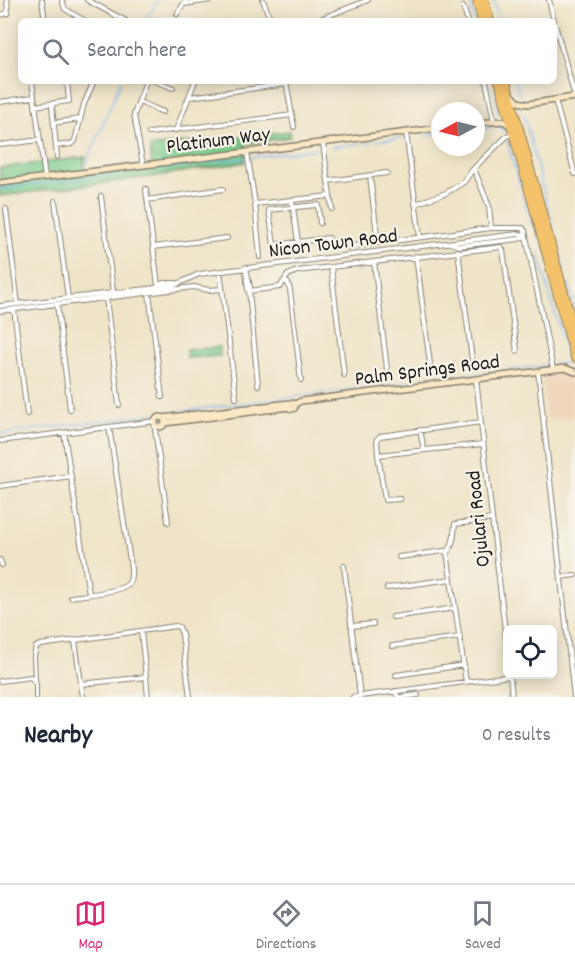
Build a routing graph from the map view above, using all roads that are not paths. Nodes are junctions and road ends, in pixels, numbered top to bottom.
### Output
1 (7, 0) edge
2 (42, 0) edge
3 (62, 0) edge
4 (87, 0) edge
5 (211, 0) edge
6 (263, 0) edge
7 (368, 0) edge
8 (477, 0) edge
9 (484, 0) edge
10 (549, 0) edge
11 (185, 2) edge
12 (8, 7) junction
13 (463, 7) dead end
14 (0, 8) edge
15 (177, 14) dead end
16 (0, 15) edge
17 (45, 18) edge
18 (80, 18) edge
19 (120, 18) edge
20 (270, 18) edge
21 (323, 18) edge
22 (467, 18) edge
23 (481, 18) edge
24 (489, 18) edge
25 (553, 18) edge
26 (557, 32) edge
27 (32, 84) edge
28 (67, 84) edge
29 (91, 84) edge
30 (145, 84) edge
31 (163, 84) edge
32 (194, 84) edge
33 (255, 84) edge
34 (280, 84) edge
35 (286, 84) edge
36 (487, 84) edge
37 (500, 84) edge
38 (507, 84) edge
39 (507, 84) edge
40 (173, 88) dead end
41 (256, 88) junction
42 (33, 97) junction
43 (189, 97) junction
44 (575, 97) edge
45 (555, 100) junction
46 (0, 102) edge
47 (139, 102) junction
48 (528, 104) junction
49 (52, 105) junction
50 (505, 105) junction
51 (35, 106) junction
52 (163, 112) dead end
53 (292, 115) junction
54 (79, 119) junction
55 (497, 121) junction
56 (485, 122) edge
57 (54, 123) junction
58 (294, 127) dead end
59 (514, 128) junction
60 (176, 129) junction
61 (431, 129) edge
62 (406, 132) junction
63 (149, 133) dead end
64 (39, 140) junction
65 (323, 143) junction
66 (0, 145) edge
67 (56, 146) junction
68 (247, 152) junction
69 (57, 157) dead end
70 (143, 165) junction
71 (474, 169) junction
72 (387, 173) dead end
73 (575, 174) edge
74 (370, 176) junction
75 (45, 178) junction
76 (328, 182) junction
77 (0, 183) edge
78 (146, 189) dead end
79 (223, 189) dead end
80 (101, 196) dead end
81 (330, 196) junction
82 (147, 200) junction
83 (55, 201) dead end
84 (292, 201) junction
85 (255, 204) junction
86 (415, 204) junction
87 (294, 207) junction
88 (6, 209) dead end
89 (332, 209) dead end
90 (320, 223) dead end
91 (491, 228) junction
92 (526, 236) junction
93 (420, 237) junction
94 (227, 238) dead end
95 (329, 238) dead end
96 (298, 242) junction
97 (378, 243) junction
98 (459, 246) junction
99 (153, 247) junction
100 (345, 247) dead end
101 (416, 256) junction
102 (260, 257) dead end
103 (374, 262) junction
104 (246, 267) junction
105 (331, 267) junction
106 (219, 271) junction
107 (284, 281) junction
108 (158, 286) junction
109 (222, 289) junction
110 (249, 291) junction
111 (113, 292) junction
112 (149, 293) junction
113 (68, 298) junction
114 (106, 298) junction
115 (18, 304) junction
116 (57, 304) junction
117 (0, 306) edge
118 (14, 309) junction
119 (0, 311) edge
120 (575, 333) edge
121 (517, 351) dead end
122 (574, 354) edge
123 (472, 360) dead end
124 (430, 364) dead end
125 (552, 366) junction
126 (565, 368) junction
127 (387, 369) dead end
128 (538, 371) junction
129 (575, 372) edge
130 (344, 375) dead end
131 (476, 379) junction
132 (301, 380) dead end
133 (258, 385) dead end
134 (162, 397) dead end
135 (236, 398) dead end
136 (119, 405) dead end
137 (70, 409) dead end
138 (27, 414) dead end
139 (155, 421) junction
140 (481, 422) junction
141 (109, 427) junction
142 (420, 430) junction
143 (64, 433) junction
144 (0, 441) edge
145 (483, 444) junction
146 (424, 450) junction
147 (378, 455) junction
148 (71, 476) junction
149 (0, 486) edge
150 (400, 499) dead end
151 (492, 519) junction
152 (168, 522) dead end
153 (447, 552) junction
154 (399, 557) dead end
155 (344, 566) dead end
156 (575, 575) edge
157 (561, 577) junction
158 (451, 579) junction
159 (387, 588) dead end
160 (89, 594) junction
161 (71, 597) dead end
162 (455, 608) junction
163 (393, 617) dead end
164 (373, 624) dead end
165 (504, 625) edge
166 (351, 626) junction
167 (141, 632) junction
168 (460, 637) junction
169 (75, 641) junction
170 (392, 646) dead end
171 (464, 665) junction
172 (396, 675) dead end
173 (503, 676) edge
174 (146, 677) junction
175 (510, 679) edge
176 (34, 680) junction
177 (0, 681) edge
178 (466, 682) junction
179 (81, 684) junction
180 (395, 691) junction
181 (418, 695) dead end
182 (360, 696) edge
183 (36, 697) edge
184 (83, 697) edge
185 (148, 697) edge
186 (190, 697) edge
187 (353, 697) edge
188 (400, 697) edge
189 (512, 697) edge
190 (574, 697) edge

1 - 12 street
2 - 17 street
3 - 18 street
4 - 19 street
5 - 11 street
6 - 20 street
7 - 21 street
8 - 23 highway
9 - 24 highway
10 - 25 street
11 - 15 street
12 - 14 street
12 - 16 street
13 - 22 street
26 - 44 street
27 - 42 street
28 - 49 street
29 - 54 street
30 - 47 street
31 - 40 street
32 - 43 street
33 - 41 street
34 - 41 street
35 - 53 street
36 - 55 street
37 - 50 highway
38 - 48 street
39 - 59 highway
41 - 43 street
42 - 46 street
42 - 51 street
43 - 60 street
44 - 45 street
45 - 48 street
45 - 73 street
47 - 52 street
47 - 70 street
48 - 59 street
49 - 51 street
49 - 57 street
50 - 55 street
50 - 59 highway
51 - 64 street
53 - 58 street
53 - 60 street
54 - 57 street
54 - 67 street
55 - 56 street
55 - 59 street
57 - 67 street
59 - 71 street
59 - 120 highway
59 - 122 highway
60 - 63 street
61 - 62 street, Platinum Way
62 - 65 street, Platinum Way
62 - 86 street
64 - 66 street
64 - 75 street
65 - 68 street, Platinum Way
65 - 76 street
67 - 69 street
68 - 70 street, Platinum Way
68 - 85 street
70 - 75 street, Platinum Way
71 - 86 street
71 - 91 street
72 - 74 street
74 - 76 street
74 - 97 street
75 - 77 street, Platinum Way
76 - 81 street
78 - 82 street
79 - 82 street
80 - 111 street
81 - 84 street
81 - 89 street
82 - 99 street
83 - 113 street
84 - 85 street
84 - 87 street
85 - 102 street
86 - 93 street
87 - 90 street
87 - 96 street
87 - 96 street
88 - 115 street
91 - 92 street
91 - 93 street
92 - 98 street, Nicon Town Road
92 - 125 street
93 - 97 street
94 - 99 street
95 - 96 street
97 - 100 street
98 - 101 street
98 - 104 street, Nicon Town Road
98 - 121 street
98 - 123 street
99 - 108 street
101 - 103 street
101 - 124 street
103 - 105 street
103 - 127 street
104 - 106 street, Nicon Town Road
104 - 110 street
105 - 107 street
105 - 130 street
106 - 108 street, Nicon Town Road
106 - 109 street
107 - 110 street
107 - 132 street
108 - 111 street, Nicon Town Road
109 - 112 street
109 - 135 street
110 - 133 street
111 - 113 street, Nicon Town Road
112 - 114 street
112 - 134 street
113 - 115 street, Nicon Town Road
114 - 116 street
114 - 136 street
115 - 117 street, Nicon Town Road
116 - 118 street
116 - 137 street
118 - 119 street
118 - 138 street
122 - 126 street
125 - 126 street, Palm Springs Road
125 - 128 street, Palm Springs Road
126 - 129 street, Palm Springs Road
128 - 131 street, Palm Springs Road
128 - 157 street
131 - 139 street, Palm Springs Road
131 - 140 street, Ojulari Road
139 - 141 street
139 - 152 street
140 - 142 street
140 - 145 street, Ojulari Road
141 - 143 street
141 - 160 street
142 - 146 street
142 - 147 street
143 - 144 street
143 - 148 street
145 - 146 street
145 - 151 street, Ojulari Road
146 - 147 street
147 - 150 street
148 - 149 street
148 - 160 street
151 - 153 street
151 - 165 street, Ojulari Road
153 - 154 street
153 - 158 street
155 - 166 street
156 - 157 street
157 - 190 street
158 - 159 street
158 - 162 street
160 - 161 street
162 - 163 street
162 - 168 street
164 - 166 street
166 - 182 street
167 - 169 street
167 - 174 street
167 - 186 street
168 - 170 street
168 - 171 street
169 - 176 street
169 - 179 street
171 - 172 street
171 - 178 street
173 - 178 street
174 - 179 street
174 - 185 street
175 - 189 street
176 - 177 street
176 - 183 street
178 - 180 street
179 - 184 street
180 - 182 street
180 - 188 street
181 - 188 street
182 - 187 street

